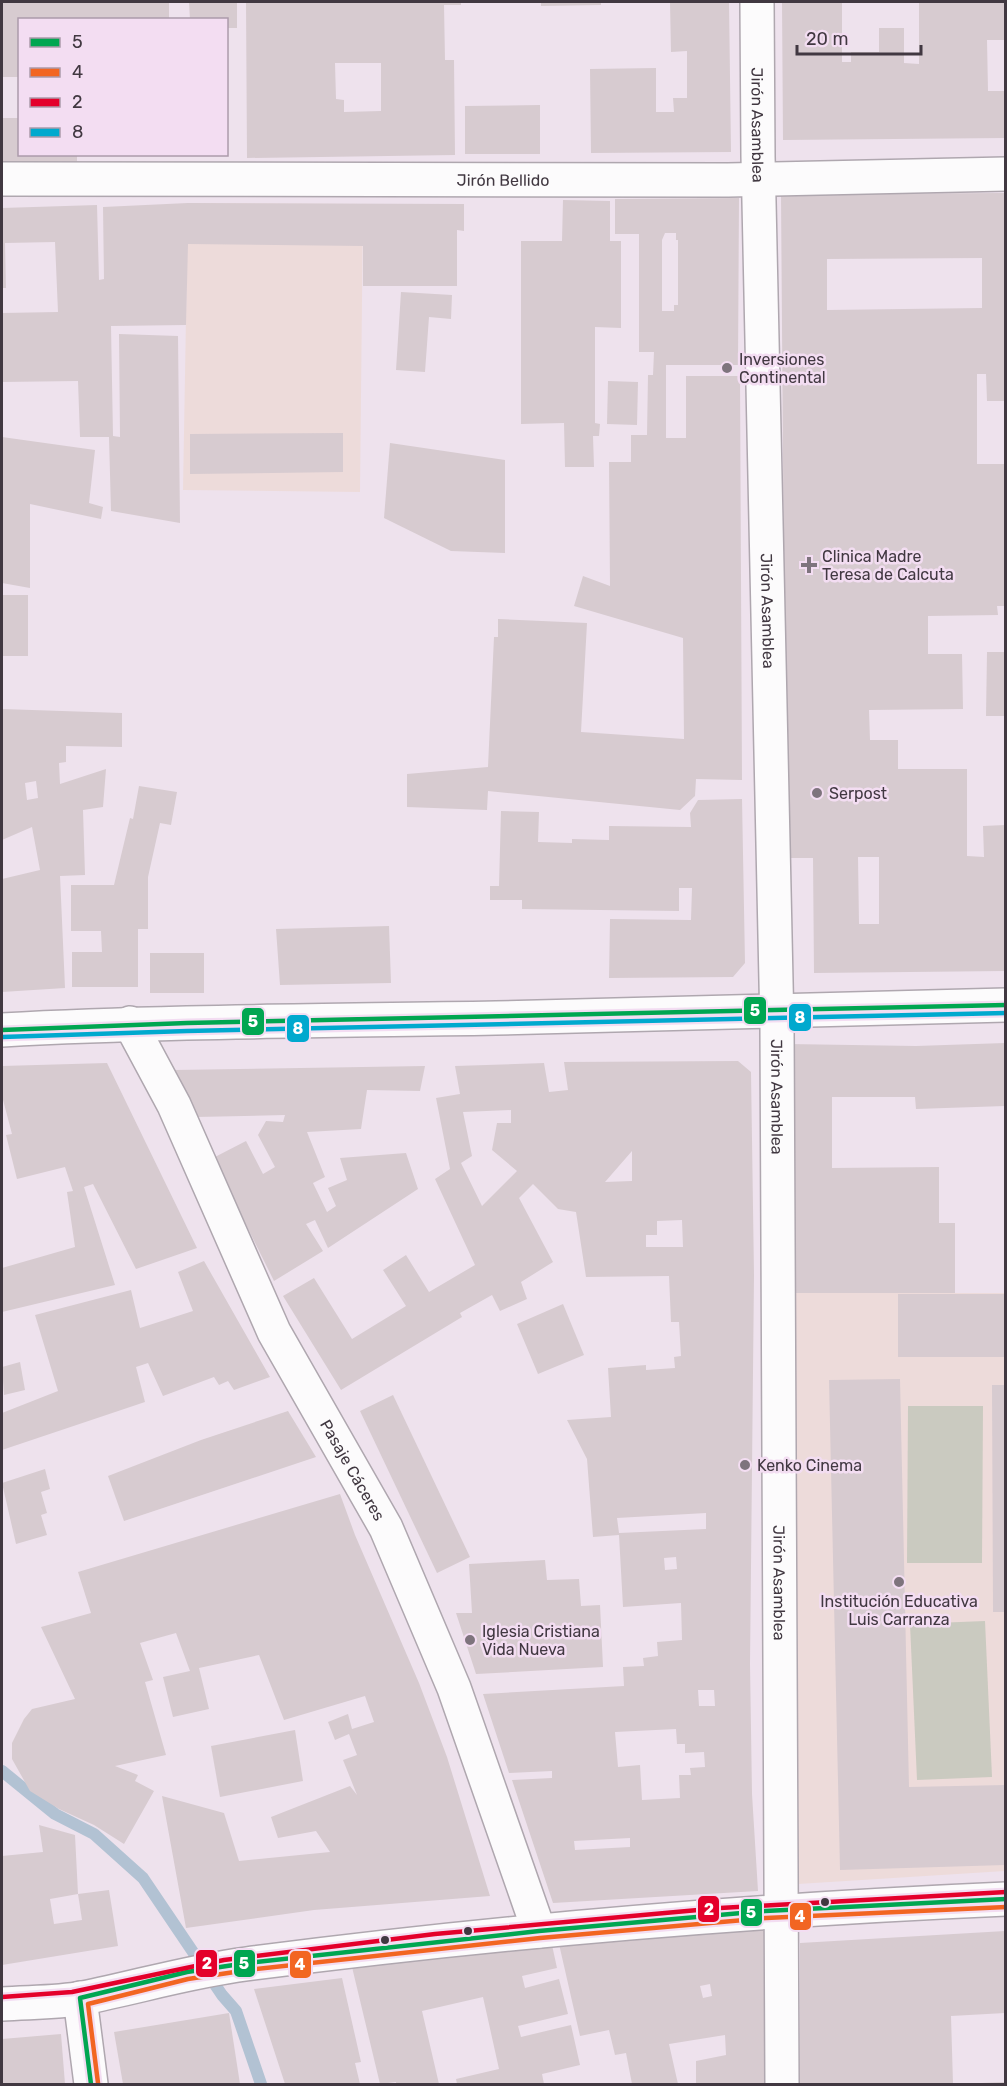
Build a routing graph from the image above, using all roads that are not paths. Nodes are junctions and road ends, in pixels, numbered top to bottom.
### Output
1 (757, 2) edge
2 (1005, 174) edge
3 (759, 178) junction
4 (2, 179) edge
5 (1005, 1005) edge
6 (775, 1010) junction
7 (130, 1023) junction
8 (2, 1030) edge
9 (1005, 1899) edge
10 (783, 1912) junction
11 (539, 1931) junction
12 (81, 1998) junction
13 (2, 2004) edge
14 (91, 2085) edge
15 (782, 2085) edge

1 - 3 street, Jirón Asamblea
2 - 3 street, Jirón Bellido
3 - 4 street, Jirón Bellido
3 - 6 street, Jirón Asamblea
5 - 6 street
6 - 7 street
6 - 10 street, Jirón Asamblea
7 - 8 street
7 - 11 street, Pasaje Cáceres
9 - 10 street
10 - 11 street
10 - 15 street, Jirón Asamblea
11 - 12 street
12 - 13 street
12 - 14 street

